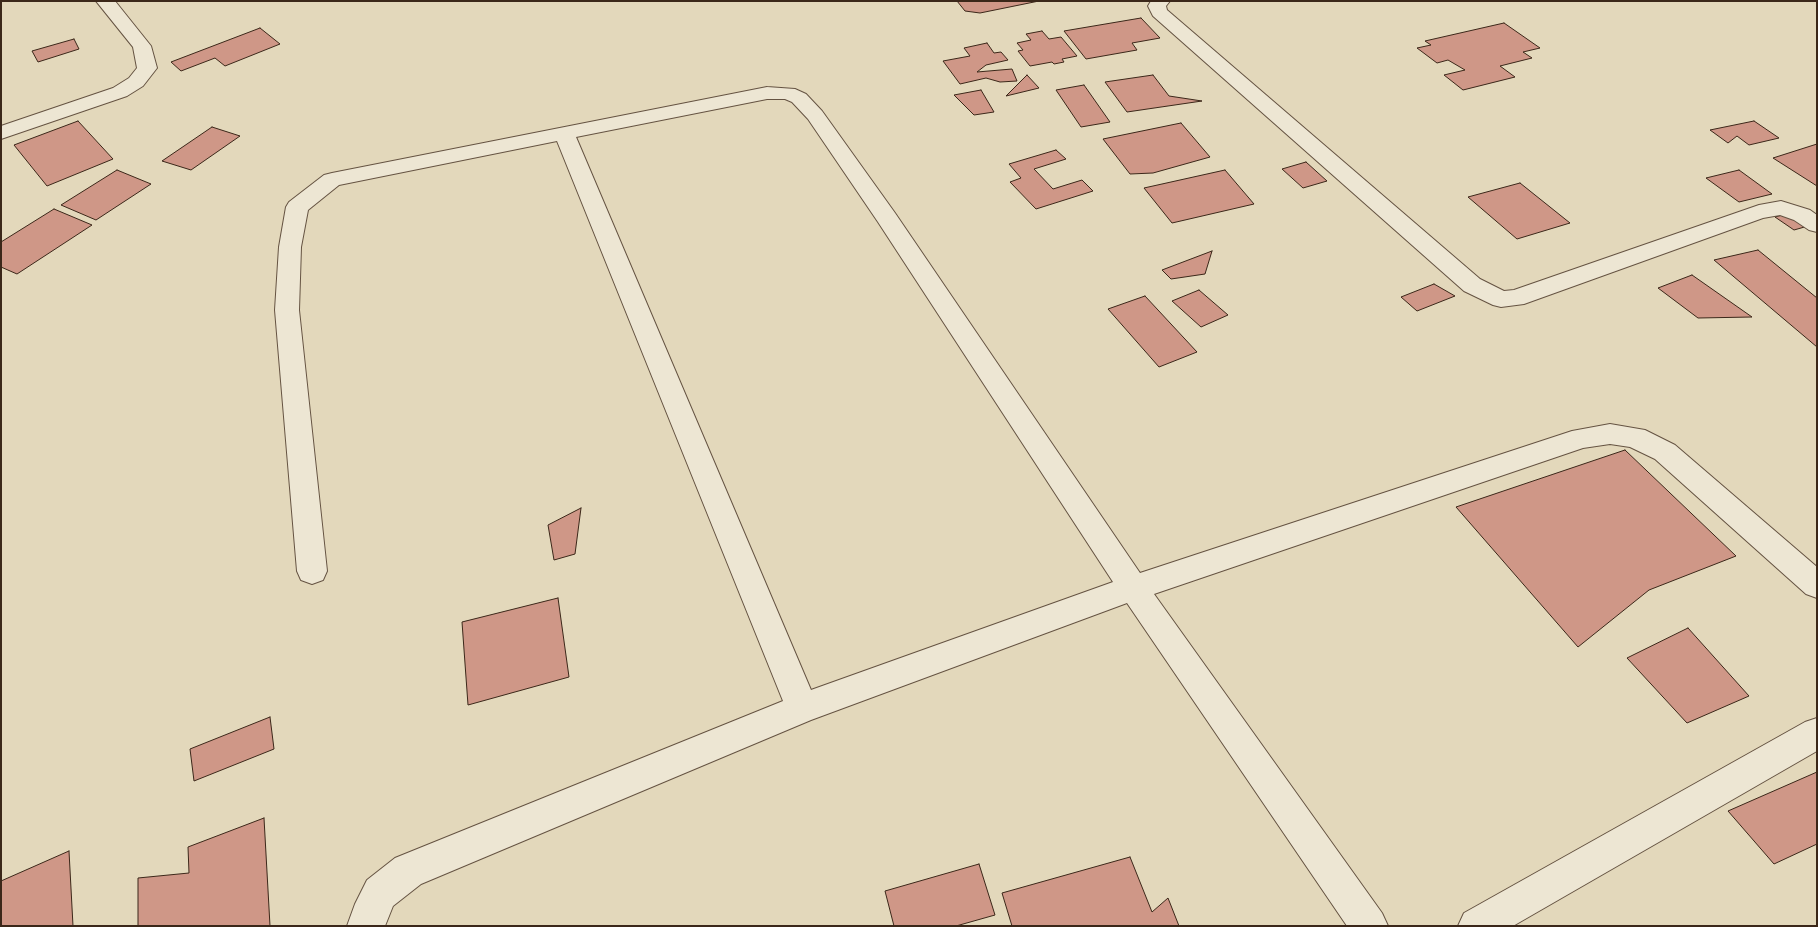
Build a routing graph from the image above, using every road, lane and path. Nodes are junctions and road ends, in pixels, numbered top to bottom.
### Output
1 (105, 1) edge
2 (1161, 1) edge
3 (1, 133) edge
4 (564, 134) junction
5 (1817, 226) edge
6 (312, 571) dead end
7 (1817, 585) edge
8 (1133, 588) junction
9 (802, 708) junction
10 (1817, 733) edge
11 (366, 926) edge
12 (1369, 926) edge
13 (1477, 926) edge

1 - 3 street
2 - 5 street
4 - 6 street
4 - 8 street
4 - 9 street
7 - 8 street
8 - 9 street
8 - 12 street
9 - 11 street
10 - 13 street

